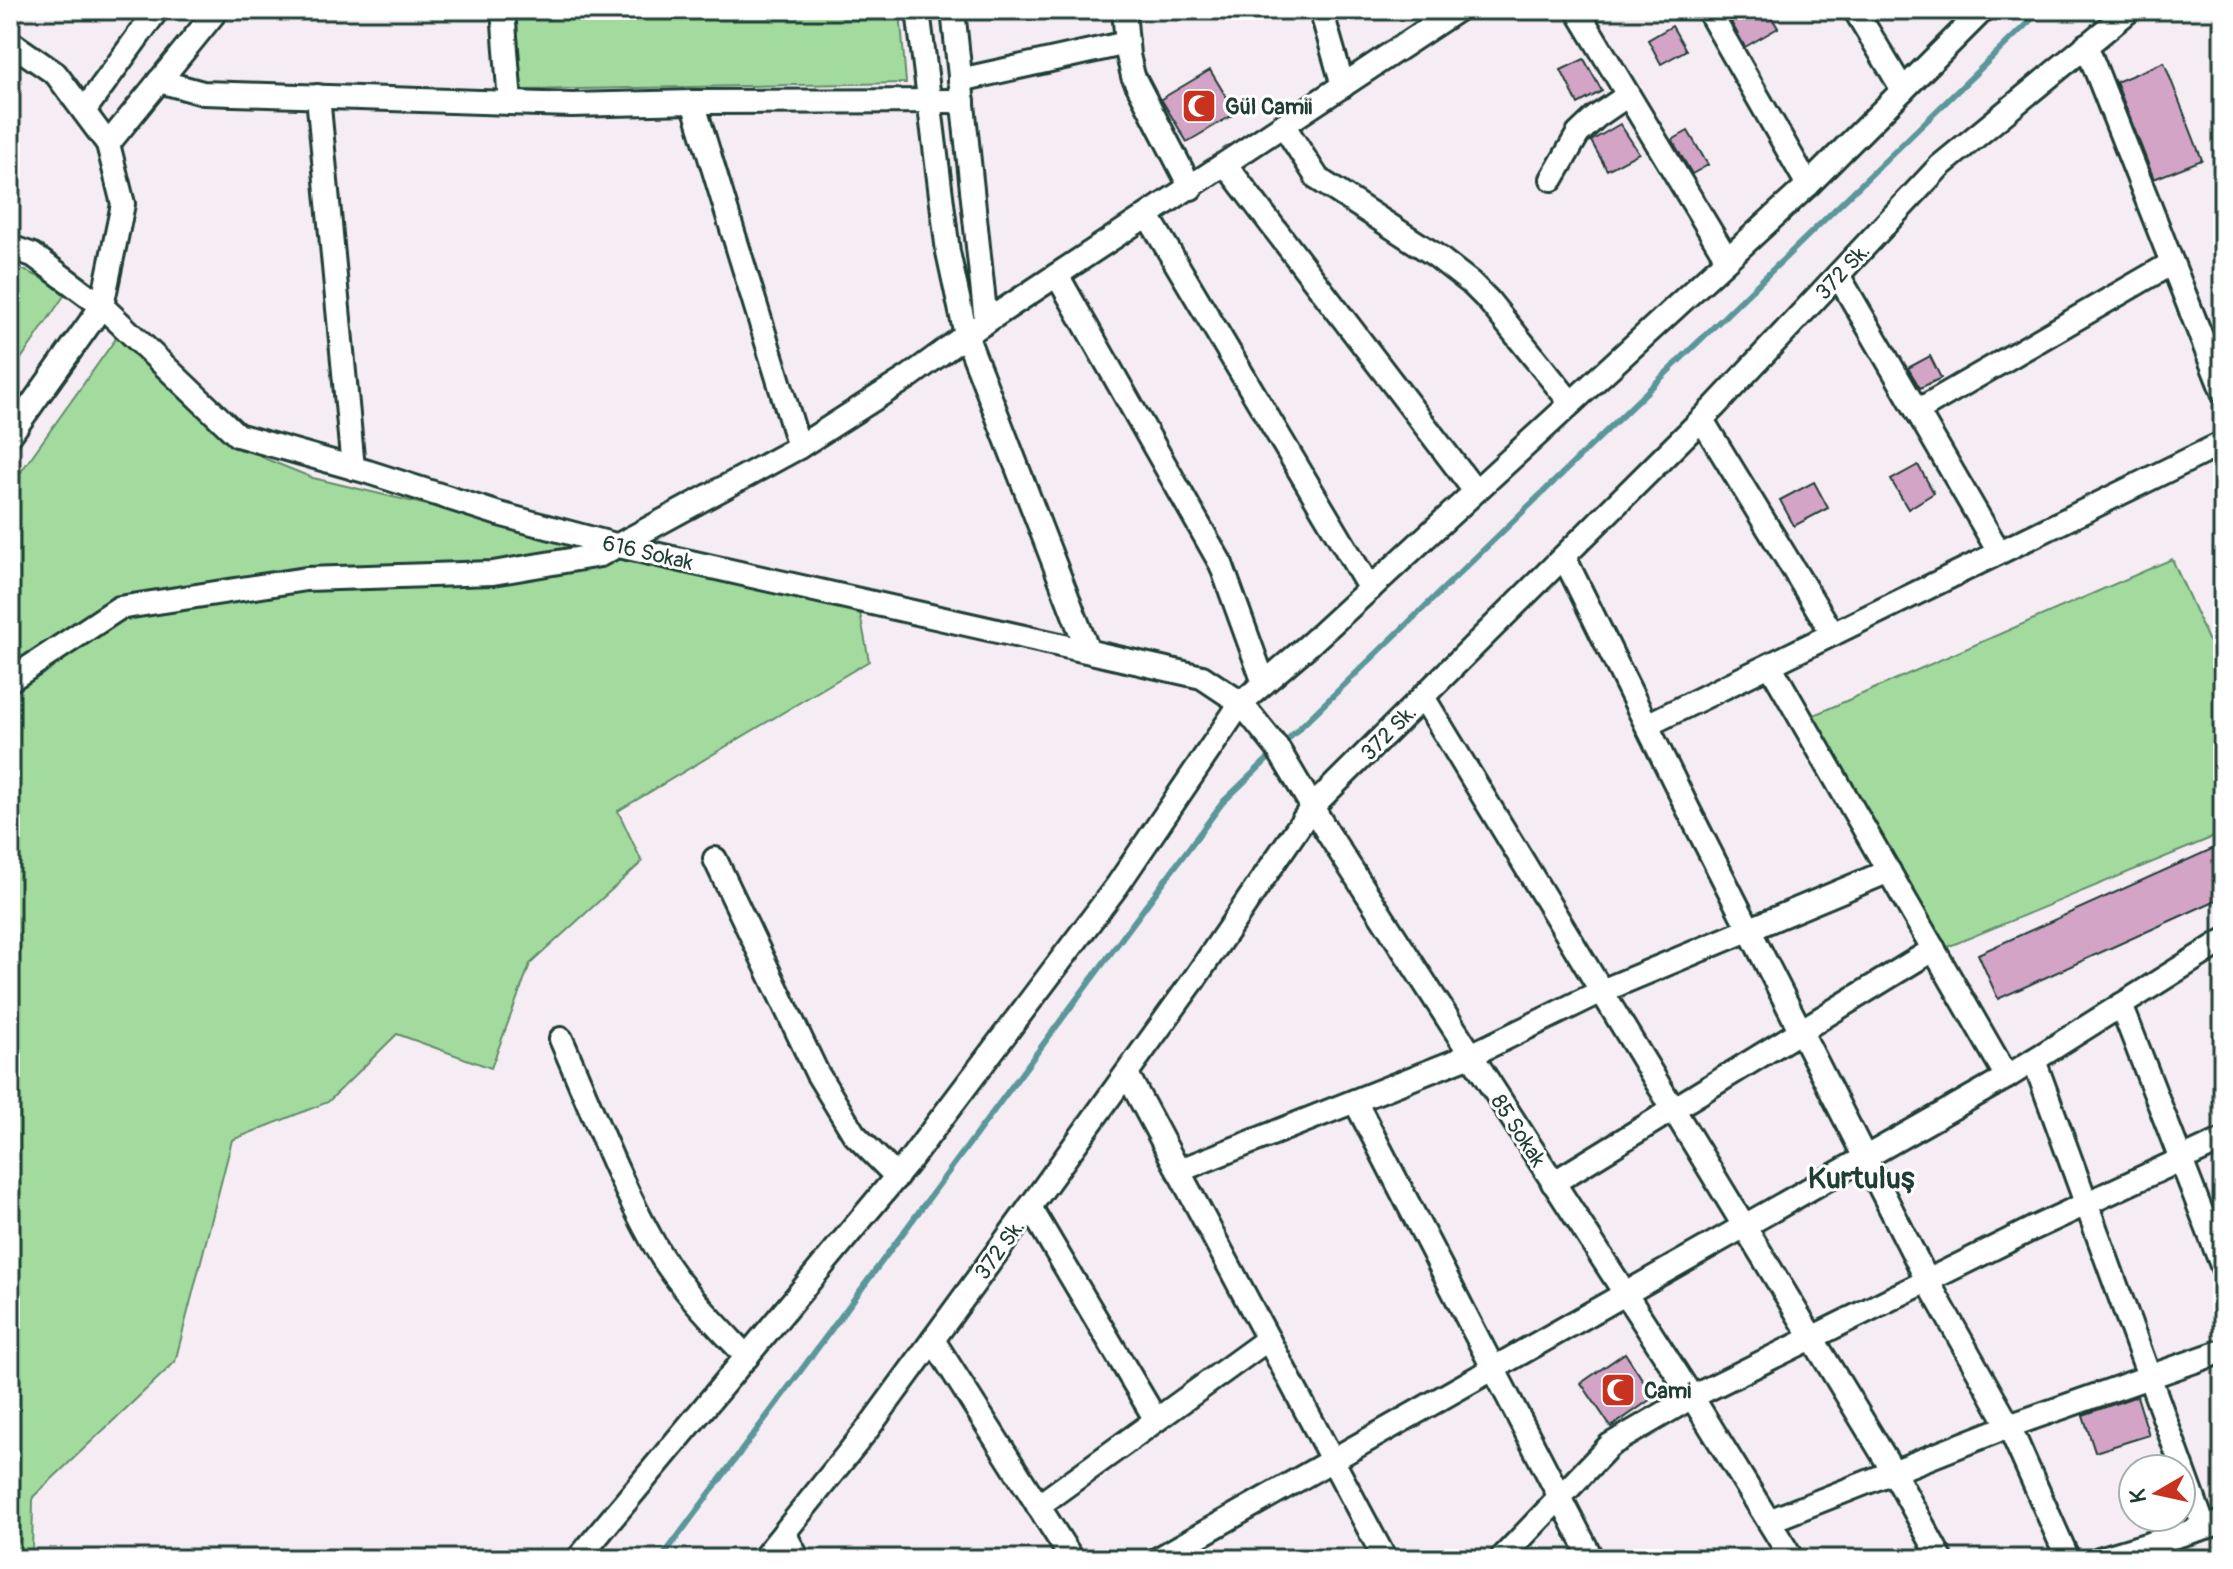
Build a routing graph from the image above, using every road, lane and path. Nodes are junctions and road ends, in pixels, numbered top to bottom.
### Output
1 (157, 10) edge
2 (217, 10) edge
3 (503, 10) edge
4 (918, 10) edge
5 (953, 10) edge
6 (1124, 10) edge
7 (1321, 10) edge
8 (1457, 10) edge
9 (1577, 10) edge
10 (1708, 10) edge
11 (1855, 10) edge
12 (1983, 10) edge
13 (2130, 10) edge
14 (10, 42) edge
15 (2086, 45) junction
16 (1127, 49) junction
17 (159, 81) junction
18 (1343, 86) junction
19 (961, 90) junction
20 (1903, 90) junction
21 (1628, 95) junction
22 (318, 96) junction
23 (693, 102) junction
24 (510, 103) junction
25 (930, 103) junction
26 (84, 111) junction
27 (1284, 126) junction
28 (108, 144) junction
29 (1226, 165) junction
30 (1552, 179) dead end
31 (1808, 185) junction
32 (1191, 188) junction
33 (1148, 216) junction
34 (10, 247) edge
35 (1727, 259) junction
36 (2172, 263) junction
37 (1057, 275) junction
38 (1838, 275) junction
39 (102, 306) junction
40 (986, 322) junction
41 (966, 335) junction
42 (2223, 392) edge
43 (1571, 403) junction
44 (1917, 411) junction
45 (1702, 420) junction
46 (10, 435) edge
47 (2223, 443) edge
48 (799, 447) junction
49 (353, 468) junction
50 (1475, 491) junction
51 (619, 546) junction
52 (1999, 552) junction
53 (1564, 557) junction
54 (1370, 589) junction
55 (1833, 634) junction
56 (1088, 651) junction
57 (1770, 665) junction
58 (10, 680) edge
59 (1264, 683) junction
60 (1423, 697) junction
61 (1241, 703) junction
62 (1647, 725) junction
63 (1312, 807) junction
64 (715, 859) dead end
65 (1889, 871) junction
66 (1750, 930) junction
67 (2223, 941) edge
68 (1934, 949) junction
69 (1602, 991) junction
70 (2121, 1005) junction
71 (1801, 1031) junction
72 (561, 1039) dead end
73 (1471, 1055) junction
74 (2034, 1060) junction
75 (1127, 1074) junction
76 (2007, 1077) junction
77 (1355, 1101) junction
78 (1674, 1109) junction
79 (2223, 1140) edge
80 (1866, 1157) junction
81 (2182, 1160) junction
82 (1178, 1171) junction
83 (897, 1177) junction
84 (1553, 1183) junction
85 (2087, 1203) junction
86 (1030, 1207) junction
87 (1744, 1225) junction
88 (2223, 1268) edge
89 (1927, 1280) junction
90 (1624, 1293) junction
91 (1810, 1338) junction
92 (1268, 1339) junction
93 (933, 1340) junction
94 (2223, 1351) edge
95 (747, 1357) junction
96 (1494, 1368) junction
97 (2150, 1377) junction
98 (1692, 1397) junction
99 (1156, 1420) junction
100 (2009, 1426) junction
101 (1333, 1460) junction
102 (1893, 1471) junction
103 (1560, 1498) junction
104 (1038, 1506) junction
105 (1769, 1521) junction
106 (2214, 1525) edge
107 (784, 1533) junction
108 (578, 1559) edge
109 (763, 1559) edge
110 (798, 1559) edge
111 (1072, 1559) edge
112 (1158, 1559) edge
113 (1385, 1559) edge
114 (1501, 1559) edge
115 (1592, 1559) edge
116 (1792, 1559) edge
117 (1941, 1559) edge
118 (2068, 1559) edge
119 (2099, 1559) edge

1 - 26 street
2 - 17 street
3 - 24 street
4 - 25 street
5 - 19 street
6 - 16 street
7 - 18 street
8 - 18 street
9 - 21 street
10 - 31 street
11 - 20 street
12 - 20 street
13 - 15 street, 372 Sk.
14 - 26 street
15 - 36 street
15 - 38 street, 372 Sk.
16 - 19 street
16 - 32 street
17 - 22 street
17 - 28 street
18 - 27 street
19 - 25 street
19 - 40 street
20 - 31 street
21 - 30 street
21 - 35 street
22 - 24 street
22 - 49 street
23 - 24 street
23 - 25 street
23 - 48 street
25 - 41 street
26 - 28 street
27 - 29 street
27 - 43 street
28 - 39 street
29 - 32 street
29 - 50 street
31 - 35 street
32 - 33 street
33 - 37 street
33 - 54 street
34 - 39 street, 616 Sokak
35 - 43 street
36 - 42 street
36 - 44 street
37 - 40 street
37 - 59 street
38 - 44 street
38 - 45 street, 372 Sk.
39 - 46 street
39 - 49 street, 616 Sokak
40 - 41 street
41 - 48 street
41 - 56 street
43 - 50 street
44 - 52 street
45 - 53 street, 372 Sk.
45 - 55 street
47 - 52 street
48 - 51 street
49 - 51 street, 616 Sokak
50 - 54 street
51 - 56 street, 616 Sokak
51 - 58 street
52 - 55 street
53 - 60 street, 372 Sk.
53 - 62 street
54 - 59 street
55 - 57 street
56 - 61 street, 616 Sokak
57 - 62 street
57 - 65 street
59 - 61 street
60 - 63 street, 372 Sk.
60 - 69 street
61 - 63 street, 85 Sokak
61 - 83 street
62 - 66 street
63 - 73 street, 85 Sokak
63 - 75 street, 372 Sk.
64 - 83 street
65 - 66 street
65 - 68 street
66 - 69 street
66 - 71 street
67 - 70 street
68 - 71 street
68 - 76 street
69 - 73 street
69 - 78 street
70 - 74 street
70 - 81 street
71 - 78 street
71 - 80 street
72 - 95 street
73 - 77 street
73 - 84 street, 85 Sokak
74 - 76 street
74 - 85 street
75 - 82 street
75 - 86 street, 372 Sk.
76 - 80 street
77 - 82 street
77 - 96 street
78 - 84 street
78 - 87 street
79 - 81 street
80 - 87 street
80 - 89 street
81 - 85 street
81 - 88 street
82 - 92 street
83 - 95 street
84 - 90 street, 85 Sokak
85 - 89 street
85 - 97 street
86 - 93 street, 372 Sk.
86 - 99 street
87 - 90 street
87 - 91 street
89 - 91 street
89 - 100 street
90 - 96 street
90 - 98 street, 85 Sokak
91 - 98 street
91 - 102 street
92 - 99 street
92 - 101 street
93 - 104 street
93 - 107 street, 372 Sk.
94 - 97 street
95 - 108 street
96 - 101 street
96 - 103 street
97 - 100 street
97 - 106 street
98 - 103 street
98 - 105 street, 85 Sokak
99 - 104 street
100 - 102 street
100 - 118 street
101 - 112 street
101 - 113 street
102 - 105 street
102 - 117 street
103 - 114 street
103 - 115 street
104 - 111 street
105 - 116 street, 85 Sokak
106 - 119 street
107 - 109 street, 372 Sk.
107 - 110 street

